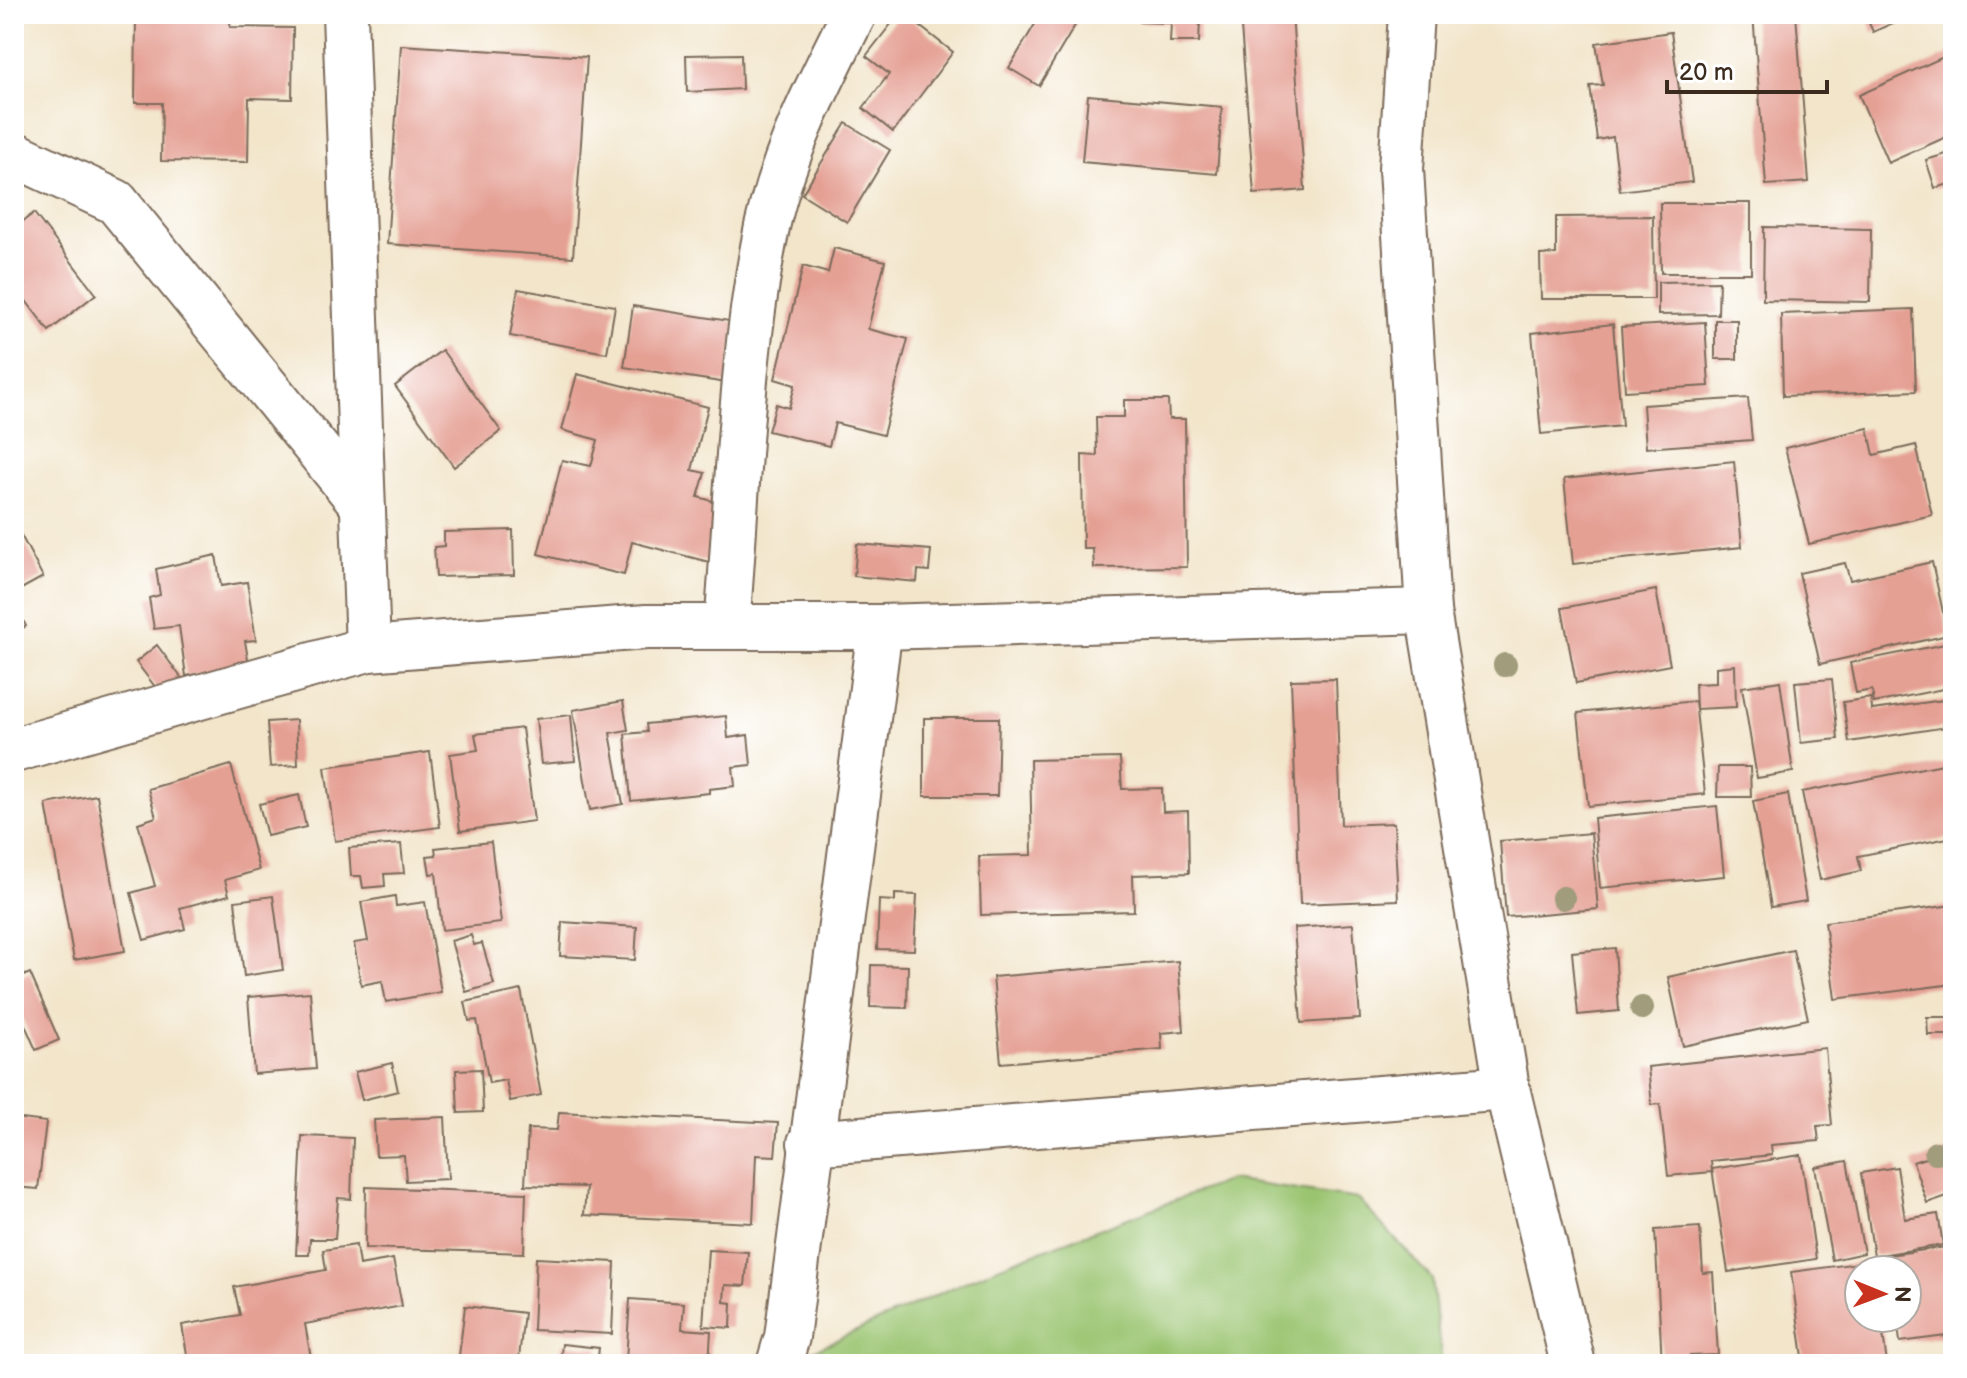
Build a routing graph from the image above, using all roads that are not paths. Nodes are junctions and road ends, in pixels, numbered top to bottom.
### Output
1 (345, 14) edge
2 (854, 14) edge
3 (1411, 14) edge
4 (14, 154) edge
5 (361, 503) junction
6 (1428, 611) junction
7 (727, 627) junction
8 (880, 627) junction
9 (368, 649) junction
10 (14, 750) edge
11 (1507, 1088) junction
12 (810, 1143) junction
13 (779, 1364) edge
14 (1573, 1364) edge

1 - 5 street
2 - 7 street
3 - 6 street
4 - 5 street
5 - 9 street
6 - 8 street
6 - 11 street
7 - 8 street
7 - 9 street
8 - 12 street
9 - 10 street
11 - 12 street
11 - 14 street
12 - 13 street

